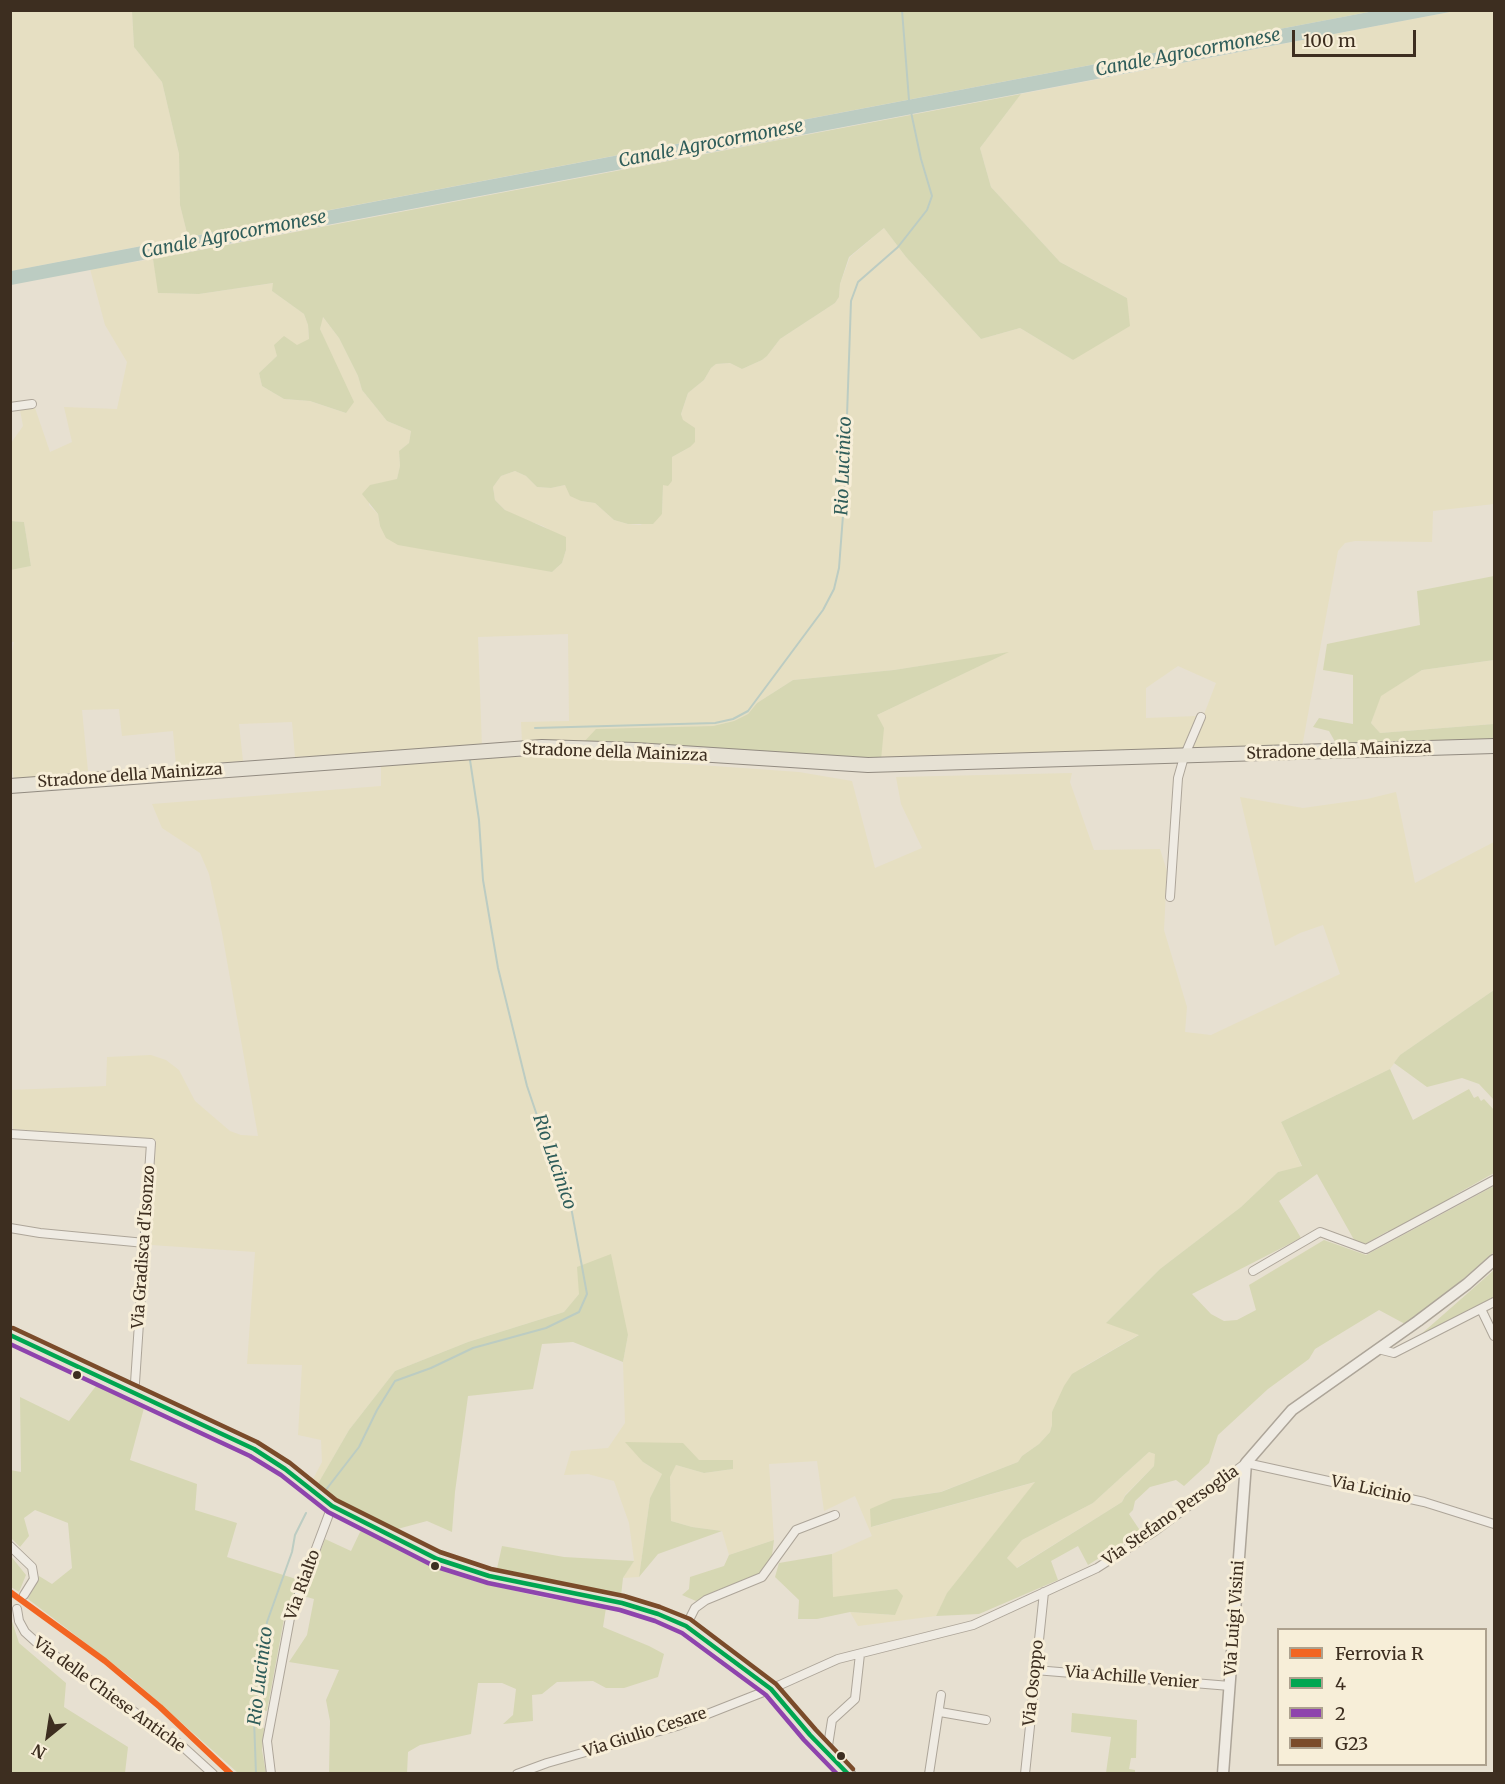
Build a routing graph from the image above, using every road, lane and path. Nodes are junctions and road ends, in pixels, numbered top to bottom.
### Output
1 (32, 404) dead end
2 (10, 407) edge
3 (1201, 717) dead end
4 (1494, 746) edge
5 (1184, 757) junction
6 (10, 786) edge
7 (1170, 897) dead end
8 (10, 1134) edge
9 (1494, 1180) edge
10 (10, 1228) edge
11 (145, 1243) junction
12 (1494, 1260) edge
13 (1253, 1271) dead end
14 (1494, 1302) edge
15 (1480, 1309) junction
16 (10, 1335) edge
17 (1494, 1336) edge
18 (1378, 1349) junction
19 (135, 1383) dead end
20 (1246, 1463) junction
21 (325, 1501) junction
22 (835, 1515) dead end
23 (1494, 1524) edge
24 (10, 1546) edge
25 (1044, 1592) junction
26 (24, 1595) dead end
27 (17, 1609) dead end
28 (686, 1626) junction
29 (860, 1654) junction
30 (1035, 1670) junction
31 (1230, 1686) junction
32 (771, 1689) junction
33 (941, 1695) dead end
34 (940, 1712) junction
35 (986, 1720) dead end
36 (827, 1752) junction
37 (213, 1773) edge
38 (271, 1773) edge
39 (517, 1773) edge
40 (847, 1773) edge
41 (929, 1773) edge
42 (1025, 1773) edge
43 (1223, 1773) edge

1 - 2 street
3 - 5 street
4 - 5 main road, Stradone della Mainizza
5 - 6 main road, Stradone della Mainizza
5 - 7 street
8 - 11 street, Via Gradisca d'Isonzo
9 - 13 street
10 - 11 street
11 - 19 street, Via Gradisca d'Isonzo
12 - 18 street
14 - 15 street
15 - 17 street
15 - 18 street
16 - 21 main road
18 - 20 street
20 - 23 street, Via Licinio
20 - 25 street, Via Stefano Persoglia
20 - 31 street, Via Luigi Visini
21 - 28 main road
21 - 38 street, Via Rialto
22 - 28 street
24 - 26 street
25 - 29 street, Via Stefano Persoglia
25 - 30 street, Via Osoppo
27 - 37 street, Via delle Chiese Antiche
28 - 32 main road
29 - 32 street, Via Giulio Cesare
29 - 36 street
30 - 31 street, Via Achille Venier
30 - 42 street, Via Osoppo
31 - 43 street, Via Luigi Visini
32 - 36 main road
32 - 39 street, Via Giulio Cesare
33 - 34 street
34 - 35 street
34 - 41 street
36 - 40 main road

